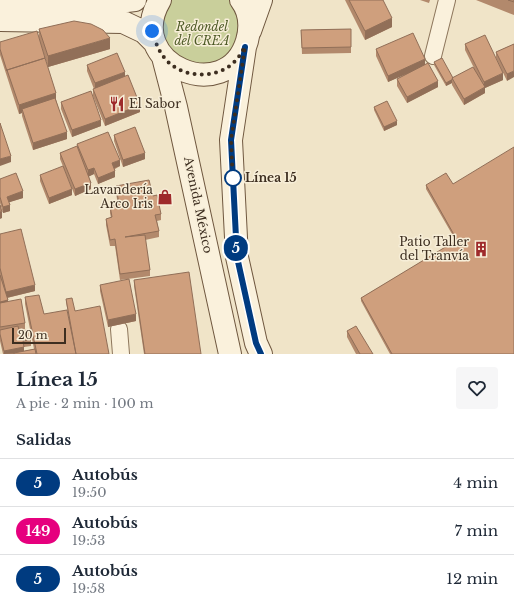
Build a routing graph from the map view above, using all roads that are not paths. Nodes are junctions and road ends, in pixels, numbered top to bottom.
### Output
1 (135, 0) edge
2 (160, 0) edge
3 (241, 0) edge
4 (261, 0) edge
5 (447, 0) edge
6 (0, 1) edge
7 (0, 20) edge
8 (247, 39) junction
9 (159, 50) junction
10 (433, 56) dead end
11 (119, 329) dead end
12 (121, 354) edge
13 (230, 354) edge
14 (261, 354) edge

1 - 6 main road
2 - 9 main road
3 - 8 main road
4 - 8 main road
5 - 10 street
7 - 9 main road
8 - 9 main road
8 - 14 main road
9 - 13 main road, Avenida México
11 - 12 street

